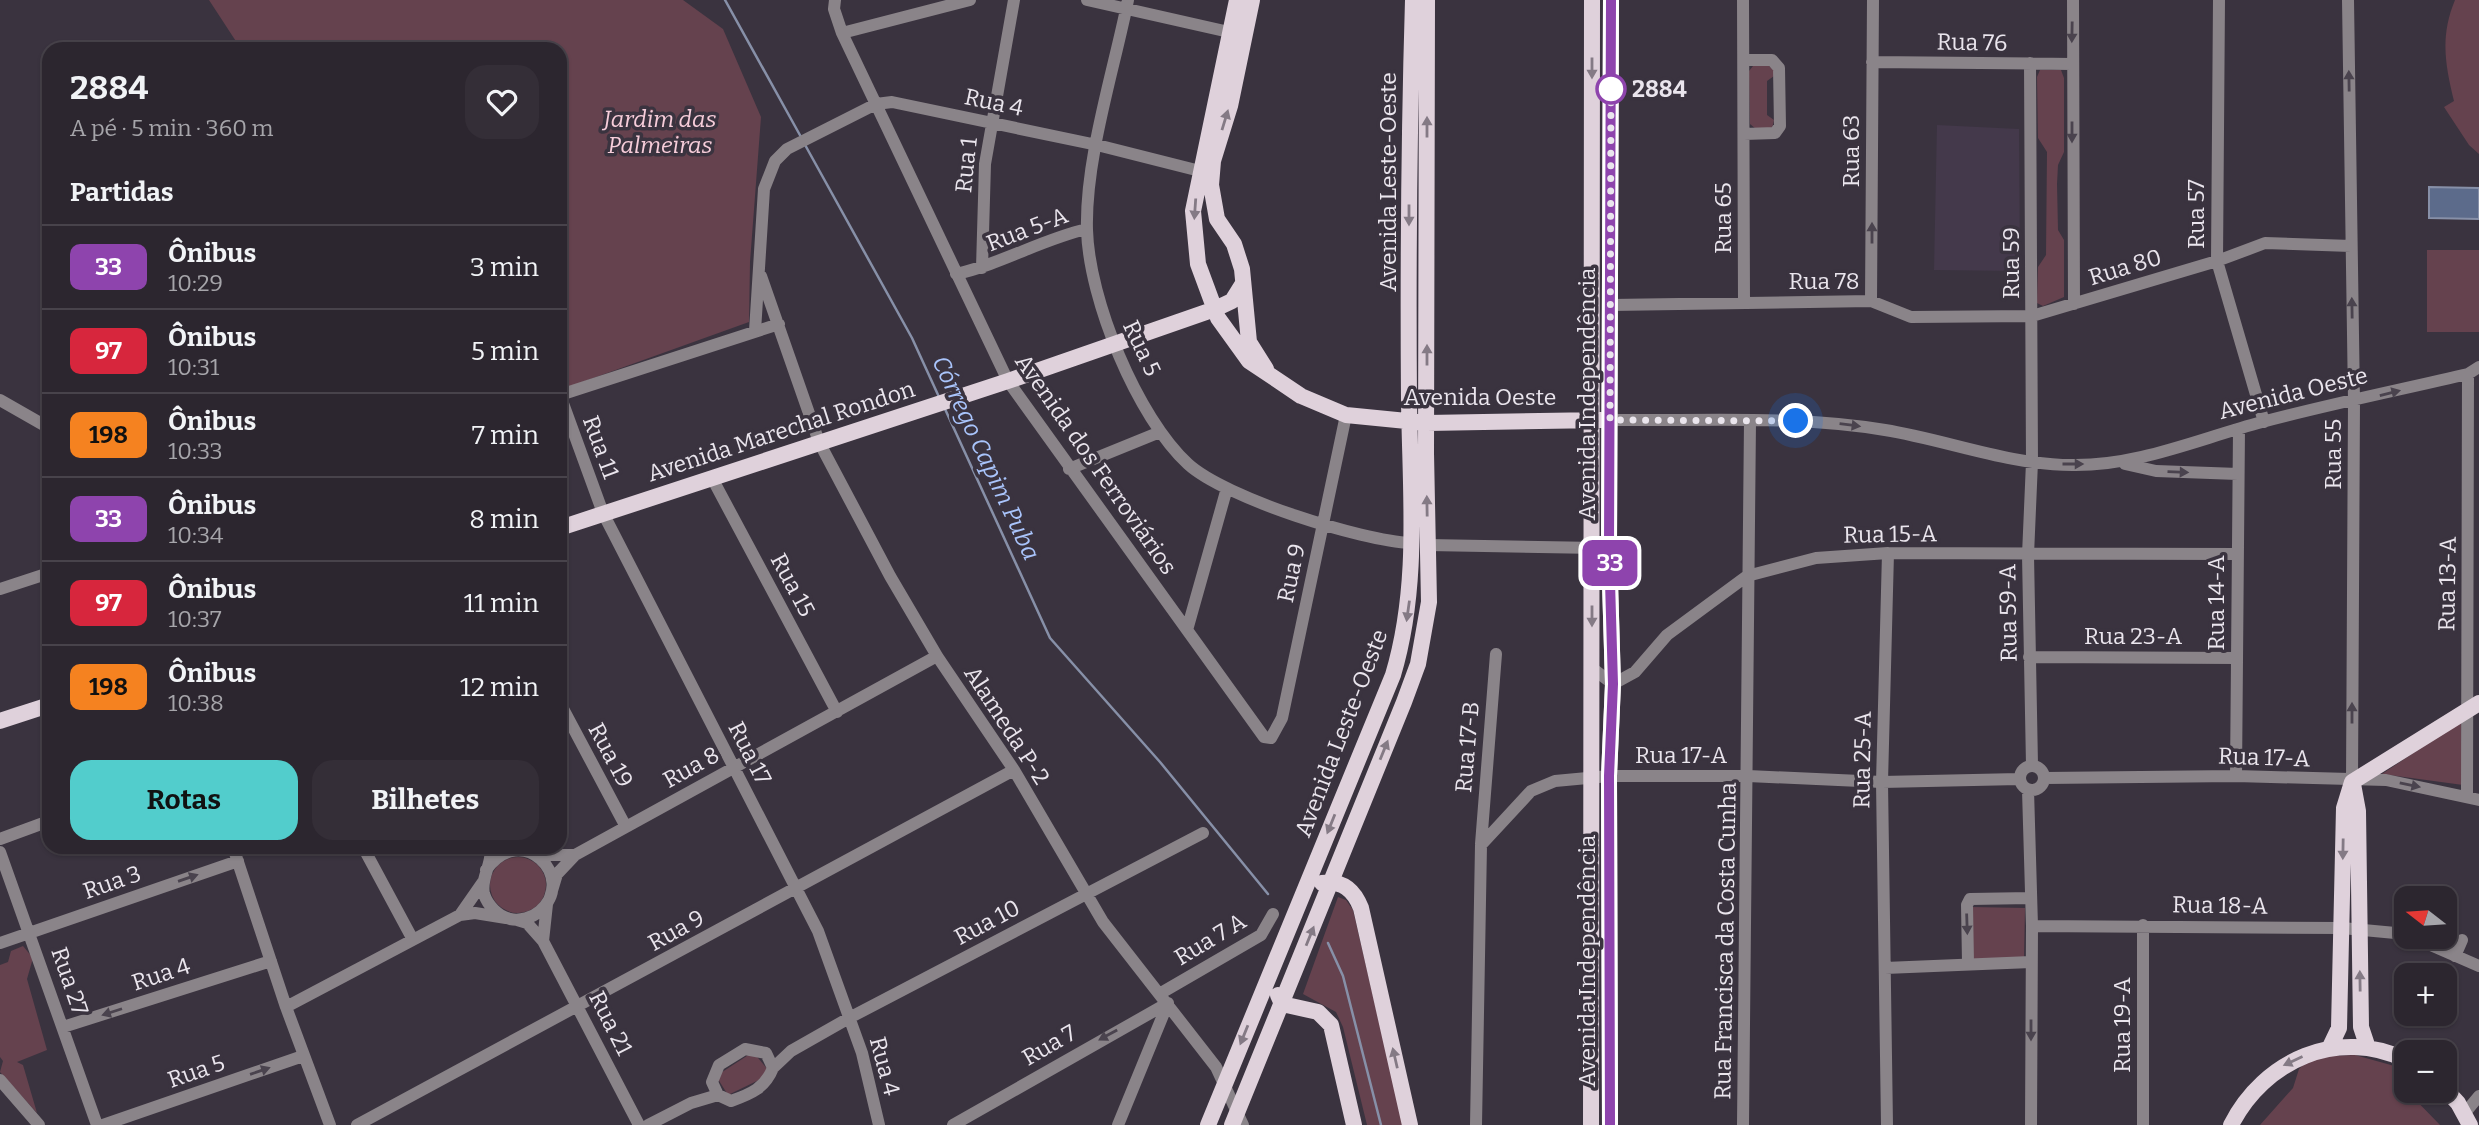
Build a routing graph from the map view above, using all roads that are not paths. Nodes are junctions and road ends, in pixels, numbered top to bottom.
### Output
1 (835, 0) edge
2 (971, 0) edge
3 (1014, 0) edge
4 (1087, 0) edge
5 (1237, 0) edge
6 (1252, 0) edge
7 (1413, 0) edge
8 (1427, 0) edge
9 (1592, 0) edge
10 (1611, 0) edge
11 (1743, 0) edge
12 (1873, 0) edge
13 (2073, 0) edge
14 (2218, 0) edge
15 (2348, 0) edge
16 (1127, 3) edge
17 (1229, 32) junction
18 (842, 33) junction
19 (1744, 60) junction
20 (1872, 62) junction
21 (2030, 63) junction
22 (2072, 64) junction
23 (876, 104) junction
24 (991, 123) junction
25 (1744, 134) junction
26 (1097, 145) junction
27 (1200, 171) junction
28 (1087, 229) junction
29 (1225, 233) junction
30 (1196, 244) junction
31 (2351, 246) junction
32 (2217, 261) junction
33 (982, 268) junction
34 (957, 274) junction
35 (761, 276) junction
36 (1242, 285) junction
37 (1871, 301) junction
38 (1744, 302) junction
39 (2074, 304) junction
40 (1611, 305) junction
41 (1215, 309) junction
42 (2032, 316) junction
43 (779, 324) junction
44 (755, 331) junction
45 (1112, 343) junction
46 (2473, 370) edge
47 (1269, 373) junction
48 (1008, 381) junction
49 (567, 393) edge
50 (0, 400) edge
51 (2354, 401) junction
52 (567, 414) edge
53 (1346, 415) junction
54 (1592, 420) junction
55 (1610, 420) junction
56 (1751, 421) junction
57 (1418, 422) junction
58 (2264, 422) junction
59 (42, 424) edge
60 (2239, 429) junction
61 (1160, 432) junction
62 (819, 442) junction
63 (2032, 462) junction
64 (2118, 462) junction
65 (1069, 469) junction
66 (2238, 474) junction
67 (712, 478) junction
68 (1227, 488) junction
69 (2474, 506) edge
70 (603, 513) junction
71 (1322, 525) junction
72 (567, 526) edge
73 (1411, 543) junction
74 (1428, 545) junction
75 (1592, 548) junction
76 (1609, 548) junction
77 (1888, 553) junction
78 (2237, 554) junction
79 (2028, 555) junction
80 (42, 575) edge
81 (1747, 576) junction
82 (0, 589) edge
83 (1187, 630) junction
84 (2479, 631) edge
85 (2467, 639) junction
86 (1496, 654) dead end
87 (937, 656) junction
88 (2029, 657) junction
89 (2237, 658) junction
90 (2473, 662) edge
91 (1592, 668) junction
92 (1613, 684) junction
93 (42, 707) edge
94 (2472, 707) edge
95 (836, 712) junction
96 (567, 716) edge
97 (0, 721) edge
98 (1271, 738) joint
99 (2032, 765) junction
100 (733, 768) junction
101 (1014, 770) junction
102 (1609, 776) junction
103 (1748, 776) junction
104 (2236, 776) junction
105 (1591, 777) junction
106 (2045, 778) junction
107 (2019, 779) junction
108 (1882, 782) junction
109 (2352, 782) junction
110 (2028, 790) junction
111 (2473, 798) edge
112 (42, 824) edge
113 (626, 827) junction
114 (1203, 833) dead end
115 (0, 839) edge
116 (1481, 845) junction
117 (0, 852) edge
118 (236, 854) edge
119 (366, 854) edge
120 (491, 854) edge
121 (502, 854) edge
122 (529, 854) edge
123 (562, 854) edge
124 (575, 855) junction
125 (239, 861) junction
126 (485, 876) junction
127 (1331, 882) junction
128 (797, 887) junction
129 (1087, 893) junction
130 (1303, 893) junction
131 (2031, 898) junction
132 (549, 899) junction
133 (1273, 914) dead end
134 (460, 915) junction
135 (511, 919) junction
136 (2143, 925) junction
137 (2032, 926) junction
138 (2342, 928) junction
139 (1288, 929) junction
140 (2360, 929) junction
141 (31, 932) junction
142 (2394, 933) edge
143 (412, 938) junction
144 (2462, 940) dead end
145 (543, 941) junction
146 (0, 943) edge
147 (2439, 949) edge
148 (2455, 956) junction
149 (1591, 960) junction
150 (1610, 960) junction
151 (271, 961) junction
152 (2031, 962) junction
153 (1968, 963) junction
154 (2479, 966) edge
155 (1885, 968) junction
156 (1165, 998) junction
157 (1282, 1003) junction
158 (286, 1007) junction
159 (580, 1007) junction
160 (849, 1018) junction
161 (63, 1027) junction
162 (2368, 1048) junction
163 (2329, 1049) junction
164 (792, 1051) junction
165 (766, 1053) junction
166 (303, 1056) junction
167 (2394, 1056) edge
168 (773, 1068) junction
169 (0, 1080) edge
170 (712, 1082) junction
171 (1225, 1084) junction
172 (718, 1095) junction
173 (2478, 1097) edge
174 (691, 1104) junction
175 (2464, 1114) edge
176 (1238, 1121) edge
177 (39, 1125) edge
178 (97, 1125) edge
179 (103, 1125) edge
180 (330, 1125) edge
181 (357, 1125) edge
182 (639, 1125) edge
183 (648, 1125) edge
184 (879, 1125) edge
185 (953, 1125) edge
186 (1118, 1125) edge
187 (1208, 1125) edge
188 (1354, 1125) edge
189 (1410, 1125) edge
190 (1476, 1125) edge
191 (1591, 1125) edge
192 (1610, 1125) edge
193 (1743, 1125) edge
194 (1887, 1125) edge
195 (2031, 1125) edge
196 (2143, 1125) edge
197 (2231, 1125) edge

1 - 18 street, Avenida dos Ferroviários
2 - 18 street
3 - 24 street, Rua 1
4 - 16 street
5 - 17 main road, Avenida Oeste
29 -> 6 main road, Avenida Oeste
7 -> 57 main road, Avenida Leste-Oeste
57 -> 8 main road, Avenida Leste-Oeste
9 -> 54 main road, Avenida Independência
10 - 40 main road, Avenida Independência
11 - 19 street, Rua 65
12 - 20 street, Rua 63
13 -> 22 street
14 - 32 street, Rua 57
31 -> 15 street, Rua 55
16 - 17 street
16 - 26 street, Rua 5
17 - 27 main road, Avenida Oeste
18 - 23 street, Avenida dos Ferroviários
19 - 25 street, Rua 65
19 - 25 street
20 - 21 street, Rua 76
37 -> 20 street, Rua 63
21 - 22 street, Rua 76
21 - 42 street, Rua 59
22 -> 39 street
23 - 24 street, Rua 4
23 - 34 street, Avenida dos Ferroviários
23 - 35 street, Rua 4
24 - 26 street, Rua 4
24 - 33 street, Rua 1
25 - 38 street, Rua 65
26 - 27 street, Rua 4
26 - 28 street, Rua 5
27 -> 30 main road, Avenida Oeste
28 - 33 street, Rua 5-A
28 - 45 street, Rua 5
29 - 30 main road
29 - 36 main road, Avenida Oeste
30 - 41 main road, Avenida Oeste
31 - 32 street, Rua 80
51 -> 31 street, Rua 55
32 - 39 street, Rua 80
32 - 58 street, Rua 57
33 - 34 street
34 - 48 street, Avenida dos Ferroviários
35 - 43 street, Alameda P-2
35 - 44 street
36 - 41 main road
36 - 47 main road, Avenida Oeste
37 - 38 street, Rua 78
37 - 42 street, Rua 78
38 - 40 street, Rua 78
39 - 42 street, Rua 78
40 - 55 main road, Avenida Independência
41 - 45 main road, Avenida Marechal Rondon
41 - 47 main road, Avenida Oeste
42 - 63 street, Rua 59
43 - 44 street
43 - 62 street, Alameda P-2
44 - 49 street
45 - 48 main road, Avenida Marechal Rondon
45 - 61 street, Rua 5
51 -> 46 street, Avenida Oeste
46 - 69 street, Rua 13-A
47 - 53 main road, Avenida Oeste
48 - 62 main road, Avenida Marechal Rondon
48 - 65 street, Avenida dos Ferroviários
50 - 59 street
51 - 58 street, Avenida Oeste
109 -> 51 street, Rua 55
52 - 70 street, Rua 11
53 - 57 main road, Avenida Oeste
53 - 71 street, Rua 9
54 - 55 main road, Avenida Oeste
54 - 57 main road, Avenida Oeste
54 - 75 main road, Avenida Independência
55 - 56 street, Avenida Oeste
55 - 76 main road, Avenida Independência
56 -> 63 street, Avenida Oeste
56 - 81 street, Rua Francisca da Costa Cunha
57 - 73 main road, Avenida Leste-Oeste
74 -> 57 main road, Avenida Leste-Oeste
58 - 60 street, Avenida Oeste
60 - 64 street, Avenida Oeste
60 - 66 street, Rua 14-A
61 - 65 street
61 - 68 street, Rua 5
62 - 67 main road, Avenida Marechal Rondon
62 - 87 street, Alameda P-2
63 -> 64 street, Avenida Oeste
63 - 79 street, Rua 59-A
64 -> 66 street, Avenida Oeste
65 - 83 street, Avenida dos Ferroviários
66 - 78 street, Rua 14-A
67 - 70 main road, Avenida Marechal Rondon
67 - 95 street, Rua 15
68 - 71 street, Rua 5
68 - 83 street
69 - 85 street, Rua 13-A
70 - 72 main road, Avenida Marechal Rondon
70 - 100 street, Rua 17
71 - 73 street, Rua 5
71 - 98 street, Rua 9
73 -> 130 main road, Avenida Leste-Oeste
74 - 75 street
127 -> 74 main road, Avenida Leste-Oeste
75 - 76 street
75 -> 91 main road, Avenida Independência
76 - 92 main road, Avenida Independência
77 - 79 street, Rua 15-A
77 - 81 street, Rua 15-A
77 - 108 street, Rua 25-A
78 - 79 street, Rua 15-A
78 - 89 street, Rua 14-A
79 - 88 street, Rua 59-A
80 - 82 street
81 - 92 street, Rua 15-A
81 - 103 street, Rua Francisca da Costa Cunha
83 - 98 street, Avenida dos Ferroviários
84 - 85 street
85 - 90 street, Rua 13-A
86 - 116 street, Rua 17-B
87 - 95 street, Rua 8
87 - 101 street, Alameda P-2
88 - 89 street, Rua 23-A
88 - 99 street, Rua 59-A
89 - 104 street, Rua 14-A
90 - 94 street, Rua 13-A
91 - 92 street
91 - 105 main road, Avenida Independência
92 - 102 main road, Avenida Independência
93 - 97 main road
94 - 109 main road
94 - 111 street, Rua 13-A
95 - 100 street, Rua 8
96 - 113 street, Rua 19
99 - 106 street
99 - 107 street
100 - 113 street, Rua 8
100 - 128 street, Rua 17
101 - 128 street, Rua 9
101 - 129 street, Alameda P-2
102 - 103 street, Rua 17-A
102 - 105 street, Rua 17-A
102 - 150 main road, Avenida Independência
103 - 108 street, Rua 17-A
103 - 193 street, Rua Francisca da Costa Cunha
104 - 106 street, Rua 17-A
104 - 109 street, Rua 17-A
105 - 116 street, Rua 17-A
105 - 149 main road, Avenida Independência
106 - 110 street
107 - 108 street, Rua 17-A
107 - 110 street
108 - 155 street, Rua 25-A
109 -> 111 street, Rua 17-A
109 -> 138 main road
109 - 140 main road
110 - 131 street
112 - 115 street
113 - 124 street, Rua 8
114 - 129 street, Rua 10
116 - 190 street
117 - 141 street, Rua 27
118 - 125 street
119 - 143 street
120 - 126 street
121 - 126 street
122 - 132 street
123 - 124 street, Rua 8
124 - 132 street, Rua 8
141 -> 125 street, Rua 3
125 - 151 street
126 - 134 street
126 - 135 street
127 - 130 main road
157 -> 127 main road, Avenida Leste-Oeste
189 -> 127 main road
128 - 159 street, Rua 9
128 - 160 street, Rua 17
129 - 156 street, Alameda P-2
129 - 160 street, Rua 10
130 - 139 main road, Avenida Leste-Oeste
131 - 137 street
131 -> 153 street
132 - 135 street
132 - 145 street
133 - 156 street, Rua 7 A
134 - 135 street
134 - 143 street
135 - 145 street, Rua 21
136 - 137 street, Rua 18-A
136 - 138 street, Rua 18-A
136 - 196 street, Rua 19-A
137 - 152 street
138 - 140 street, Rua 18-A
138 - 163 main road
139 - 157 main road
139 -> 171 main road, Avenida Leste-Oeste
140 - 142 street, Rua 18-A
162 -> 140 main road
141 - 146 street, Rua 3
141 - 161 street, Rua 27
143 - 158 street
144 - 148 street
145 - 159 street, Rua 21
147 - 148 street, Rua 18-A
148 - 154 street, Rua 18-A
149 - 150 main road
149 - 191 main road, Avenida Independência
150 - 192 main road, Avenida Independência
151 - 158 street
151 -> 161 street, Rua 4
152 - 153 street
152 -> 195 street
153 - 155 street
155 - 194 street, Rua 25-A
156 - 171 street, Alameda P-2
156 -> 185 street, Rua 7
156 - 186 street
157 - 176 main road, Avenida Leste-Oeste
157 - 188 main road
158 - 166 street
159 - 181 street, Rua 9
159 - 182 street, Rua 21
160 - 164 street, Rua 10
160 - 184 street, Rua 4
161 - 178 street, Rua 27
162 - 163 main road
162 - 167 main road
163 -> 197 main road
164 - 165 street, Rua 10
164 - 168 street, Rua 10
165 - 168 street
165 - 170 street
179 -> 166 street, Rua 5
166 - 180 street
168 - 172 street
169 - 177 street
170 - 172 street
170 - 174 street
171 - 176 street, Alameda P-2
171 - 187 main road, Avenida Leste-Oeste
172 - 174 street
173 - 175 street
174 - 183 street

